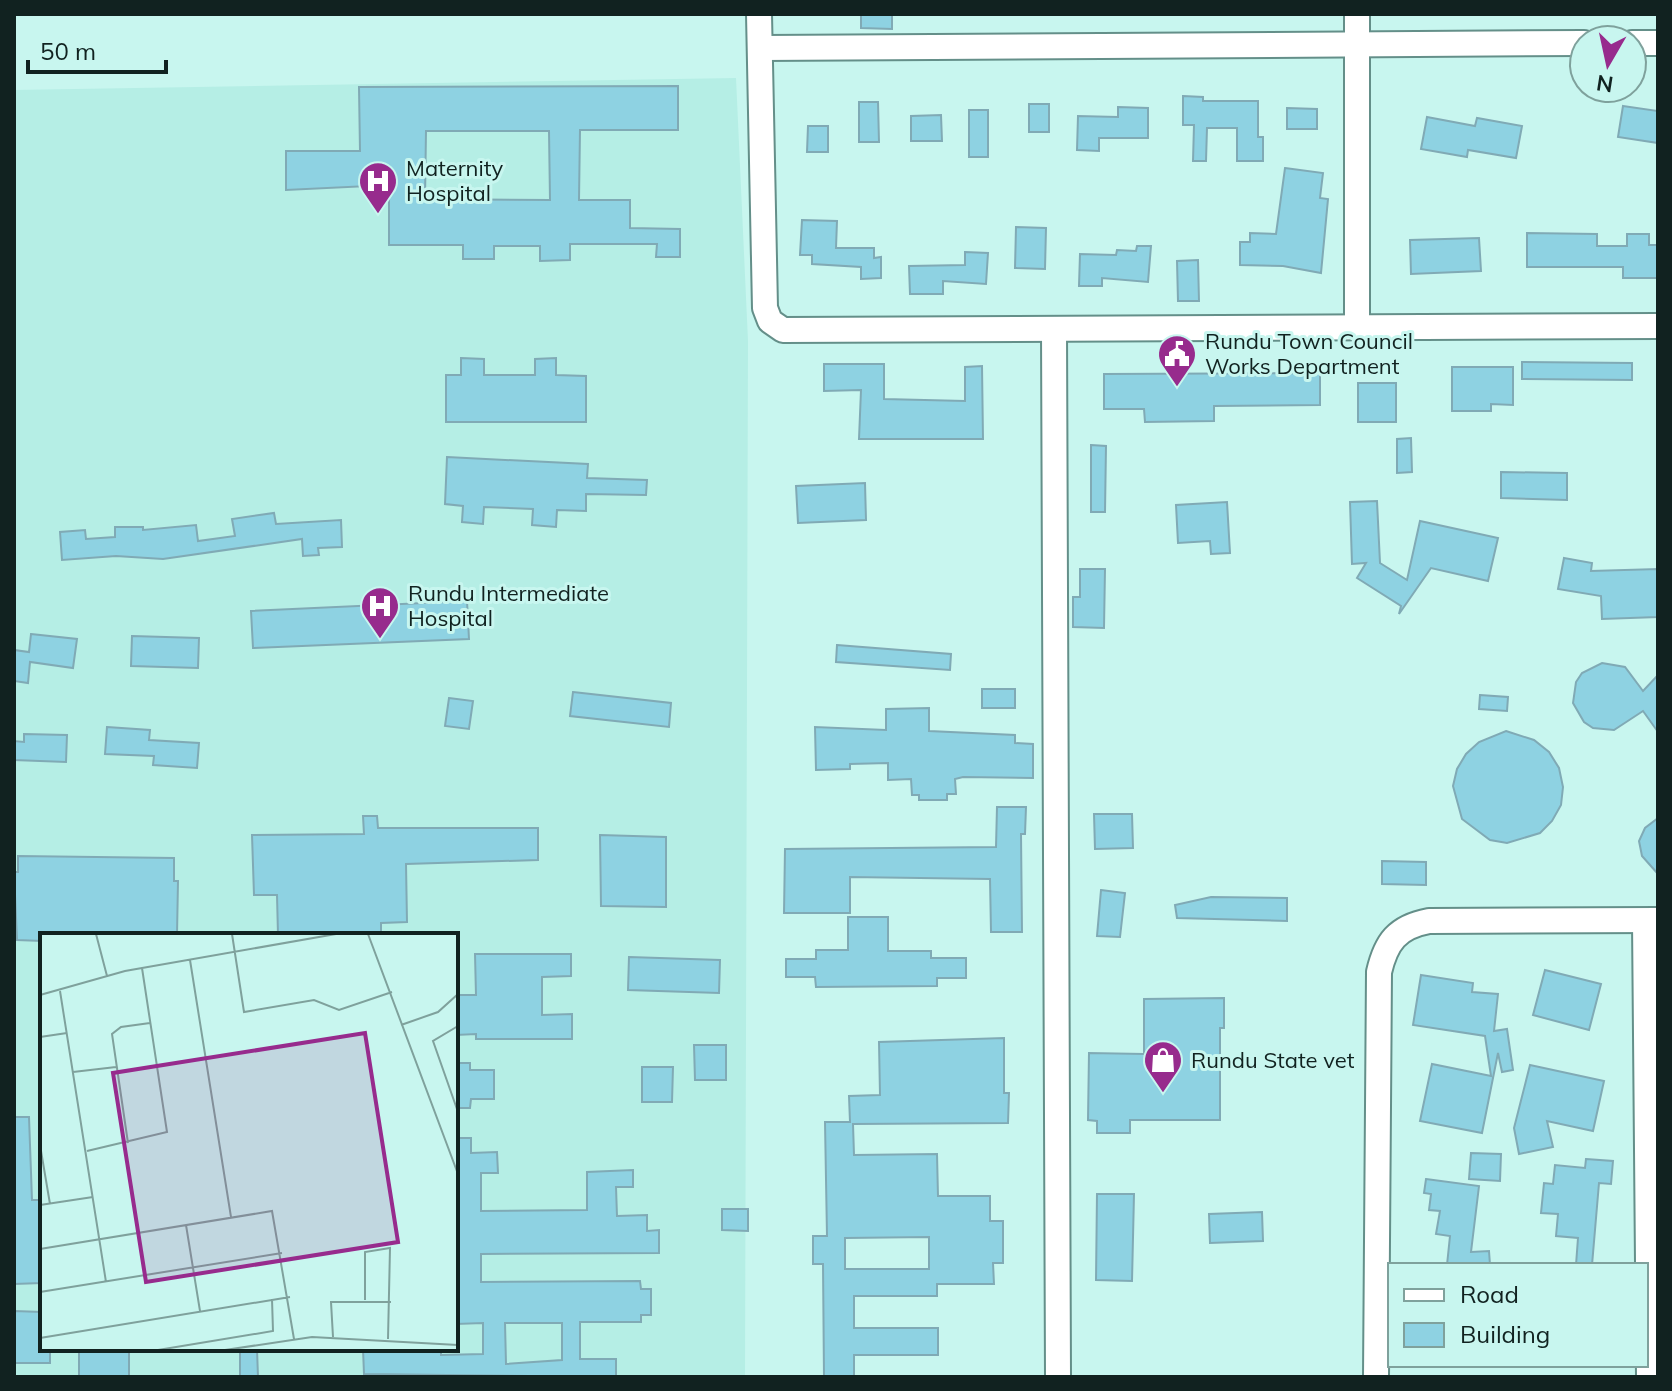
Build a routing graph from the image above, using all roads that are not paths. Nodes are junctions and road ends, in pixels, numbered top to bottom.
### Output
1 (759, 14) edge
2 (1357, 14) edge
3 (1357, 43) junction
4 (1568, 43) edge
5 (760, 48) junction
6 (1658, 326) edge
7 (1357, 328) junction
8 (1054, 330) junction
9 (1652, 921) edge
10 (1058, 1377) edge
11 (1376, 1377) edge
12 (1649, 1377) edge

1 - 5 street
2 - 3 street
3 - 4 street
3 - 5 street
3 - 7 street
5 - 8 street
6 - 7 street
7 - 8 street
8 - 10 street
9 - 11 street
9 - 12 street

